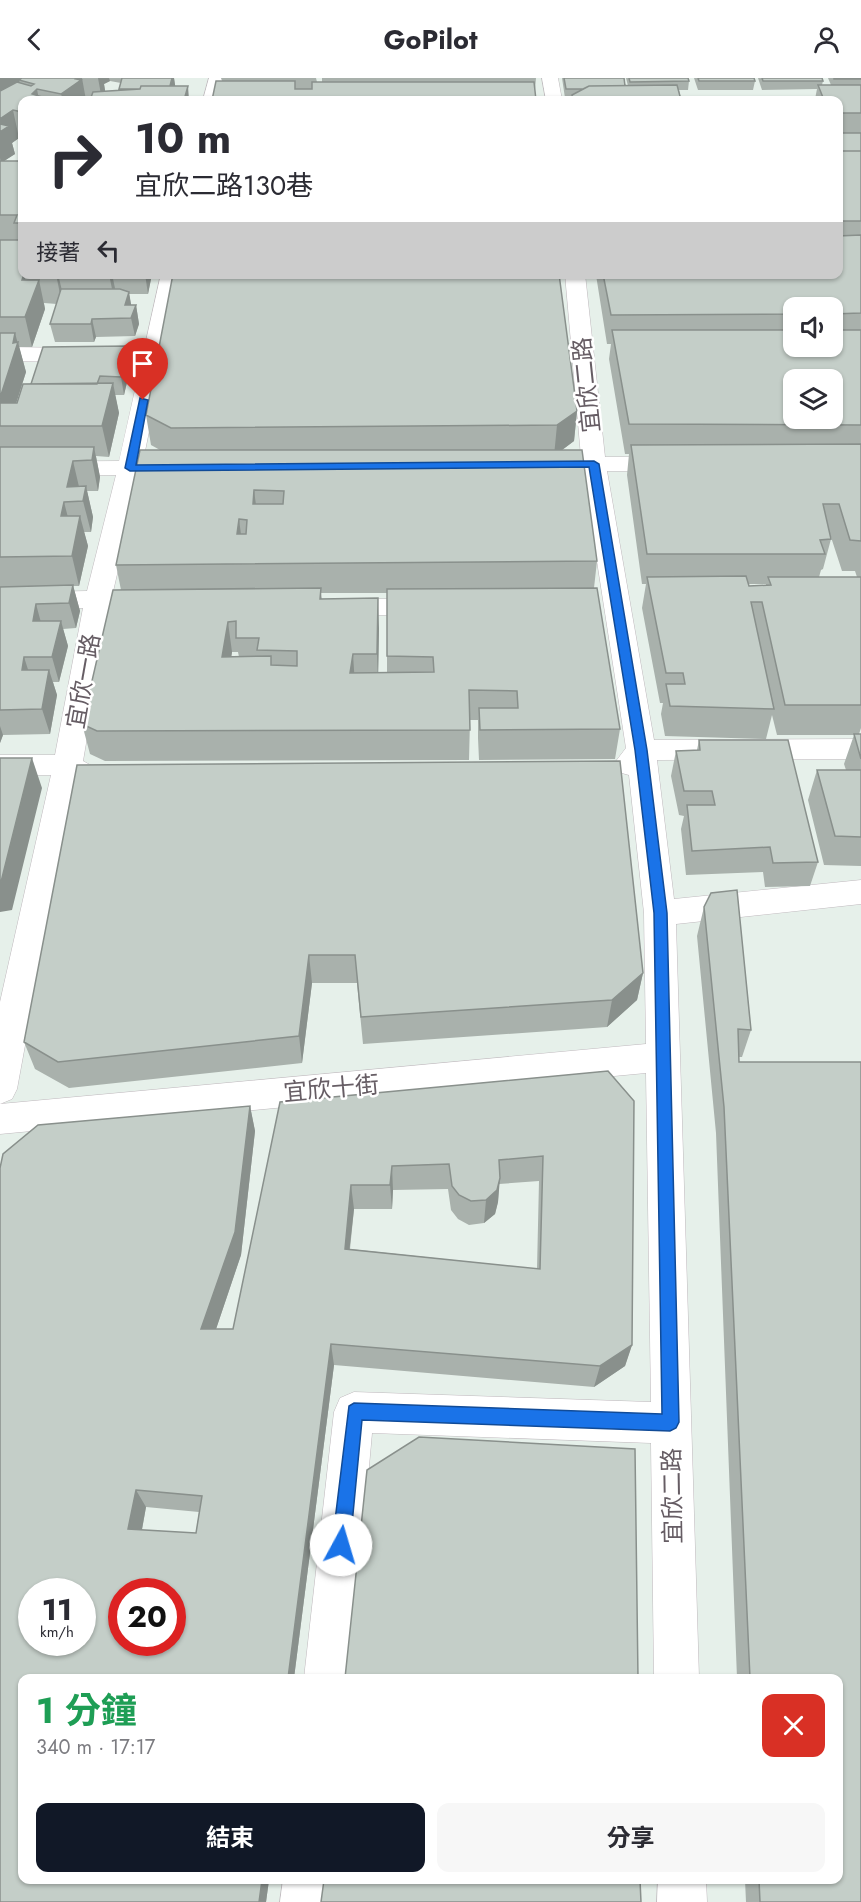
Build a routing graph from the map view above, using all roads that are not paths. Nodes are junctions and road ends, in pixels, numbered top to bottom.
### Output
1 (217, 78) edge
2 (550, 78) edge
3 (213, 96) edge
4 (553, 96) edge
5 (169, 279) edge
6 (576, 279) edge
7 (0, 354) edge
8 (105, 355) edge
9 (594, 464) junction
10 (698, 464) edge
11 (546, 465) edge
12 (202, 467) edge
13 (130, 468) junction
14 (0, 469) edge
15 (98, 599) junction
16 (0, 600) edge
17 (173, 607) edge
18 (303, 607) edge
19 (457, 607) edge
20 (861, 749) edge
21 (641, 750) junction
22 (0, 765) edge
23 (68, 765) junction
24 (606, 777) edge
25 (142, 780) edge
26 (861, 892) edge
27 (660, 913) junction
28 (14, 943) edge
29 (662, 1057) junction
30 (0, 1089) edge
31 (0, 1119) edge
32 (670, 1422) junction
33 (327, 1674) edge
34 (677, 1674) edge
35 (307, 1884) edge
36 (682, 1884) edge
37 (305, 1902) edge
38 (682, 1902) edge

1 - 3 street
2 - 4 street
5 - 13 street, 宜欣一路
6 - 9 street, 宜欣二路
7 - 8 street
9 - 10 street
9 - 11 street
9 - 21 street, 宜欣二路
12 - 13 street
13 - 14 street
13 - 15 street, 宜欣一路
15 - 16 street
15 - 17 street
15 - 23 street, 宜欣一路
18 - 19 street
20 - 21 street
21 - 24 street
21 - 27 street, 宜欣二路
22 - 23 street
23 - 25 street
23 - 28 street, 宜欣一路
26 - 27 street
27 - 29 street, 宜欣二路
28 - 30 street, 宜欣一路
29 - 31 street, 宜欣十街
29 - 32 street, 宜欣二路
32 - 33 street
32 - 34 street, 宜欣二路
35 - 37 street
36 - 38 street

